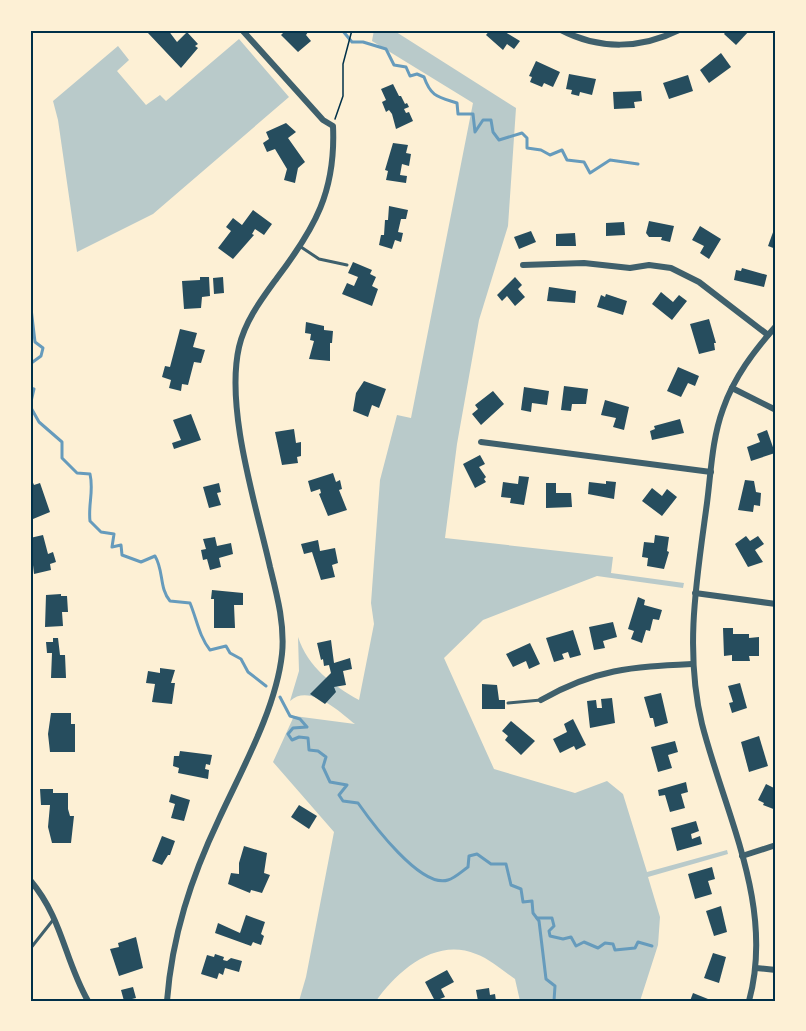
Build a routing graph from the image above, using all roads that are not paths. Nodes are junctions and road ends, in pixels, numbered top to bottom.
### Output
1 (242, 30) edge
2 (561, 30) edge
3 (679, 30) edge
4 (301, 247) junction
5 (523, 264) dead end
6 (347, 265) dead end
7 (776, 326) edge
8 (768, 335) junction
9 (732, 388) junction
10 (776, 410) edge
11 (481, 442) dead end
12 (711, 472) junction
13 (695, 593) junction
14 (776, 604) edge
15 (692, 664) junction
16 (541, 700) joint
17 (508, 703) dead end
18 (776, 845) edge
19 (742, 856) junction
20 (30, 880) edge
21 (55, 917) junction
22 (30, 950) edge
23 (756, 968) junction
24 (776, 970) edge
25 (88, 1001) edge
26 (167, 1001) edge
27 (748, 1001) edge

1 - 4 street
2 - 3 street
4 - 6 lane
4 - 26 street
5 - 8 street
7 - 8 street
8 - 9 street
9 - 10 street
9 - 12 street
11 - 12 street
12 - 13 street
13 - 14 street
13 - 15 street
15 - 16 street
15 - 19 street
16 - 17 lane
18 - 19 street
19 - 23 street
20 - 21 street
21 - 22 lane
21 - 25 street
23 - 24 street
23 - 27 street

